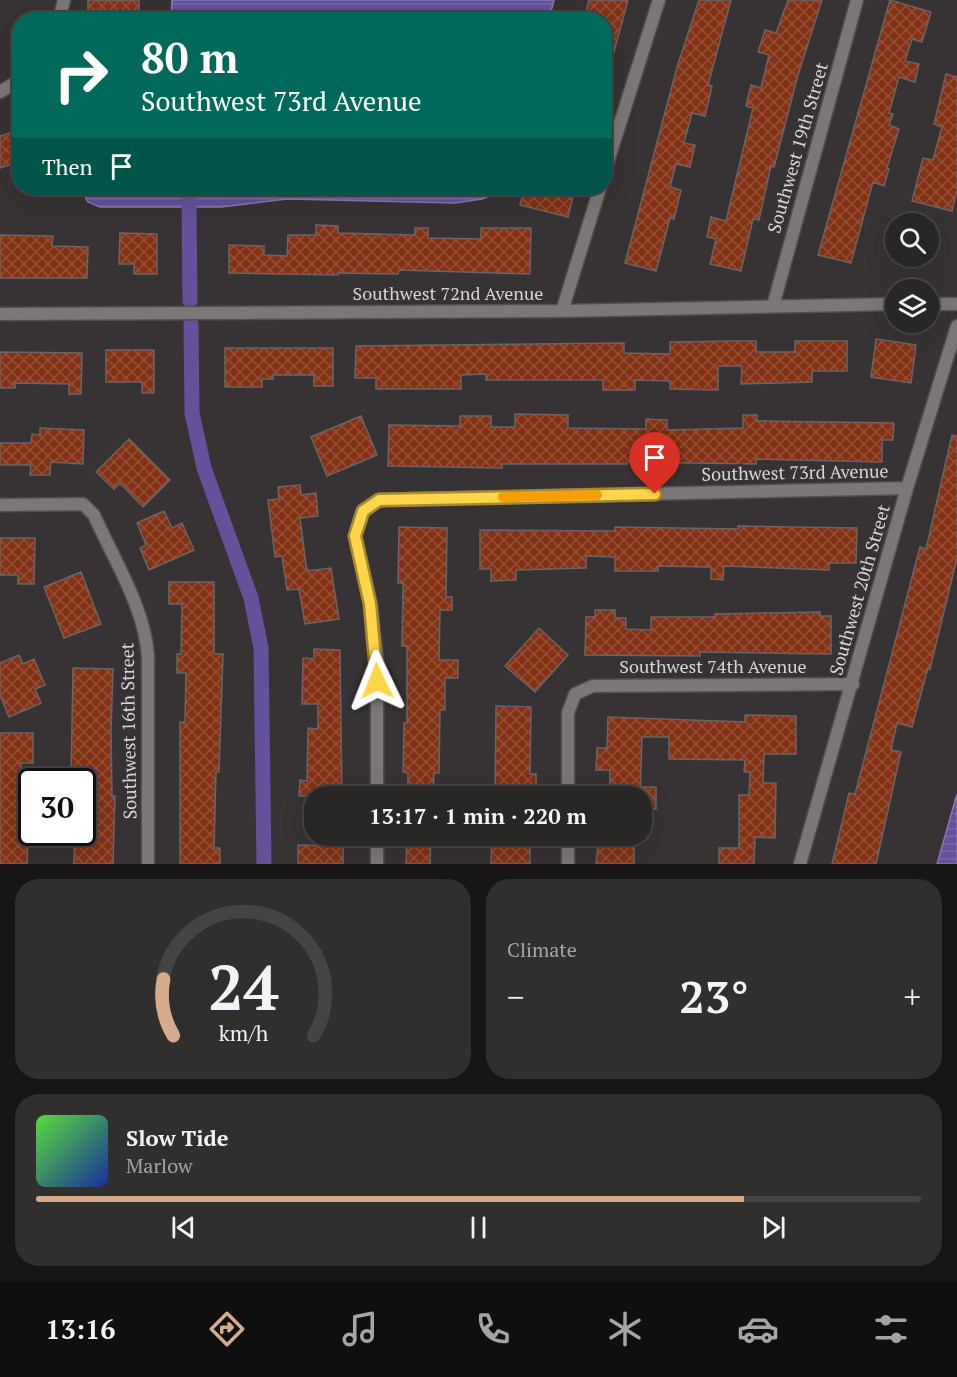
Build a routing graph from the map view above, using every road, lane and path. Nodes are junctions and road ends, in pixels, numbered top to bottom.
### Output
1 (659, 0) edge
2 (857, 0) edge
3 (612, 149) edge
4 (598, 195) edge
5 (885, 304) edge
6 (939, 304) edge
7 (957, 304) edge
8 (773, 306) junction
9 (562, 311) junction
10 (0, 314) edge
11 (957, 326) edge
12 (907, 488) junction
13 (0, 505) edge
14 (853, 684) junction
15 (377, 786) edge
16 (568, 786) edge
17 (377, 846) edge
18 (568, 846) edge
19 (148, 864) edge
20 (377, 864) edge
21 (568, 864) edge
22 (800, 864) edge

1 - 3 street
2 - 8 street, Southwest 19th Street
4 - 9 street
5 - 8 street, Southwest 72nd Avenue
6 - 7 street
8 - 9 street, Southwest 72nd Avenue
9 - 10 street, Southwest 72nd Avenue
11 - 12 street, Southwest 20th Street
12 - 14 street, Southwest 20th Street
12 - 15 street, Southwest 73rd Avenue
13 - 19 street, Southwest 16th Street
14 - 16 street, Southwest 74th Avenue
14 - 22 street, Southwest 20th Street
17 - 20 street
18 - 21 street

